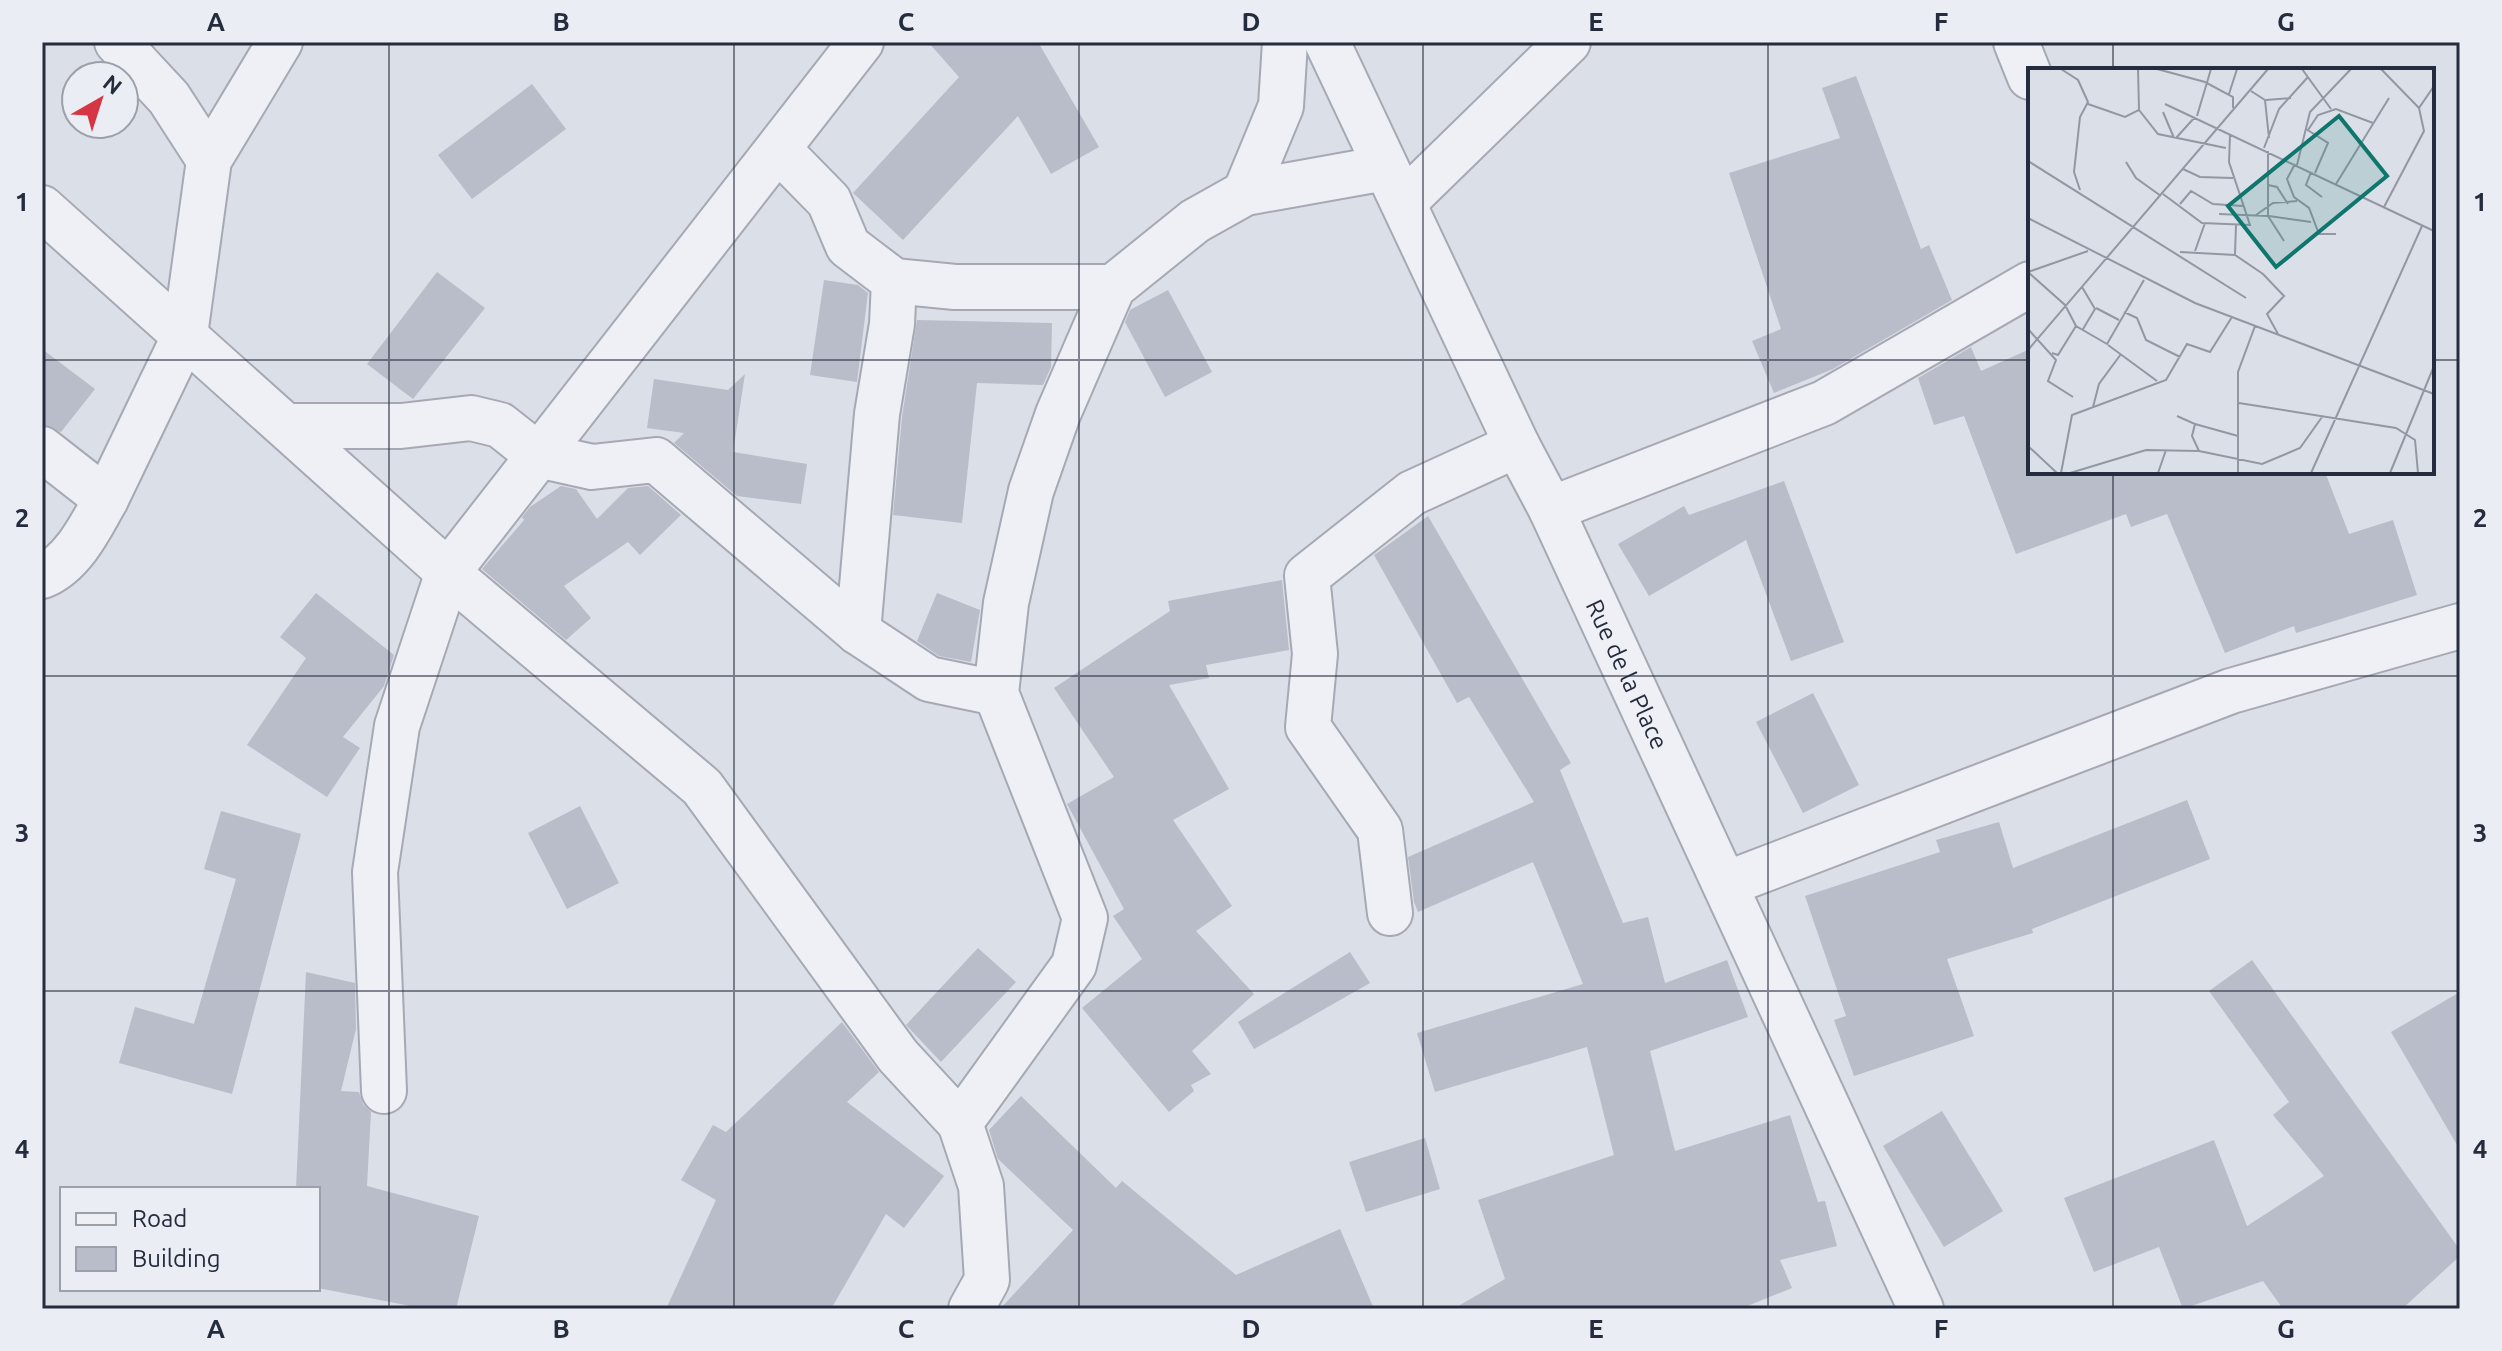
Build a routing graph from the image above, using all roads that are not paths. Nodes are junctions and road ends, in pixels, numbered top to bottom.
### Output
1 (117, 42) edge
2 (280, 42) edge
3 (861, 42) edge
4 (1285, 42) edge
5 (1327, 42) edge
6 (1568, 42) edge
7 (2016, 42) edge
8 (2028, 72) edge
9 (779, 150) junction
10 (209, 160) junction
11 (1394, 185) junction
12 (1245, 193) junction
13 (42, 208) edge
14 (894, 281) junction
15 (2028, 285) edge
16 (1113, 287) junction
17 (185, 335) junction
18 (290, 426) junction
19 (1517, 445) junction
20 (42, 449) edge
21 (538, 455) junction
22 (106, 499) junction
23 (1551, 509) junction
24 (42, 576) edge
25 (455, 578) junction
26 (2460, 626) edge
27 (858, 632) junction
28 (996, 693) junction
29 (1726, 884) junction
30 (1390, 913) dead end
31 (384, 1091) dead end
32 (960, 1123) junction
33 (971, 1309) edge
34 (1921, 1309) edge

1 - 10 street
2 - 10 street
3 - 9 street
4 - 12 street
5 - 11 street, Rue de la Place
6 - 11 street
7 - 8 street
9 - 14 street
9 - 21 street
10 - 17 street
11 - 12 street
11 - 19 street, Rue de la Place
12 - 16 street
13 - 17 street
14 - 16 street
14 - 27 street
15 - 23 street
16 - 28 street
17 - 18 street
17 - 22 street
18 - 21 street
18 - 25 street
19 - 23 street, Rue de la Place
19 - 30 street
20 - 22 street
21 - 25 street
21 - 27 street
22 - 24 street
23 - 29 street, Rue de la Place
25 - 31 street
25 - 32 street
26 - 29 street
27 - 28 street
28 - 32 street
29 - 34 street, Rue de la Place
32 - 33 street

